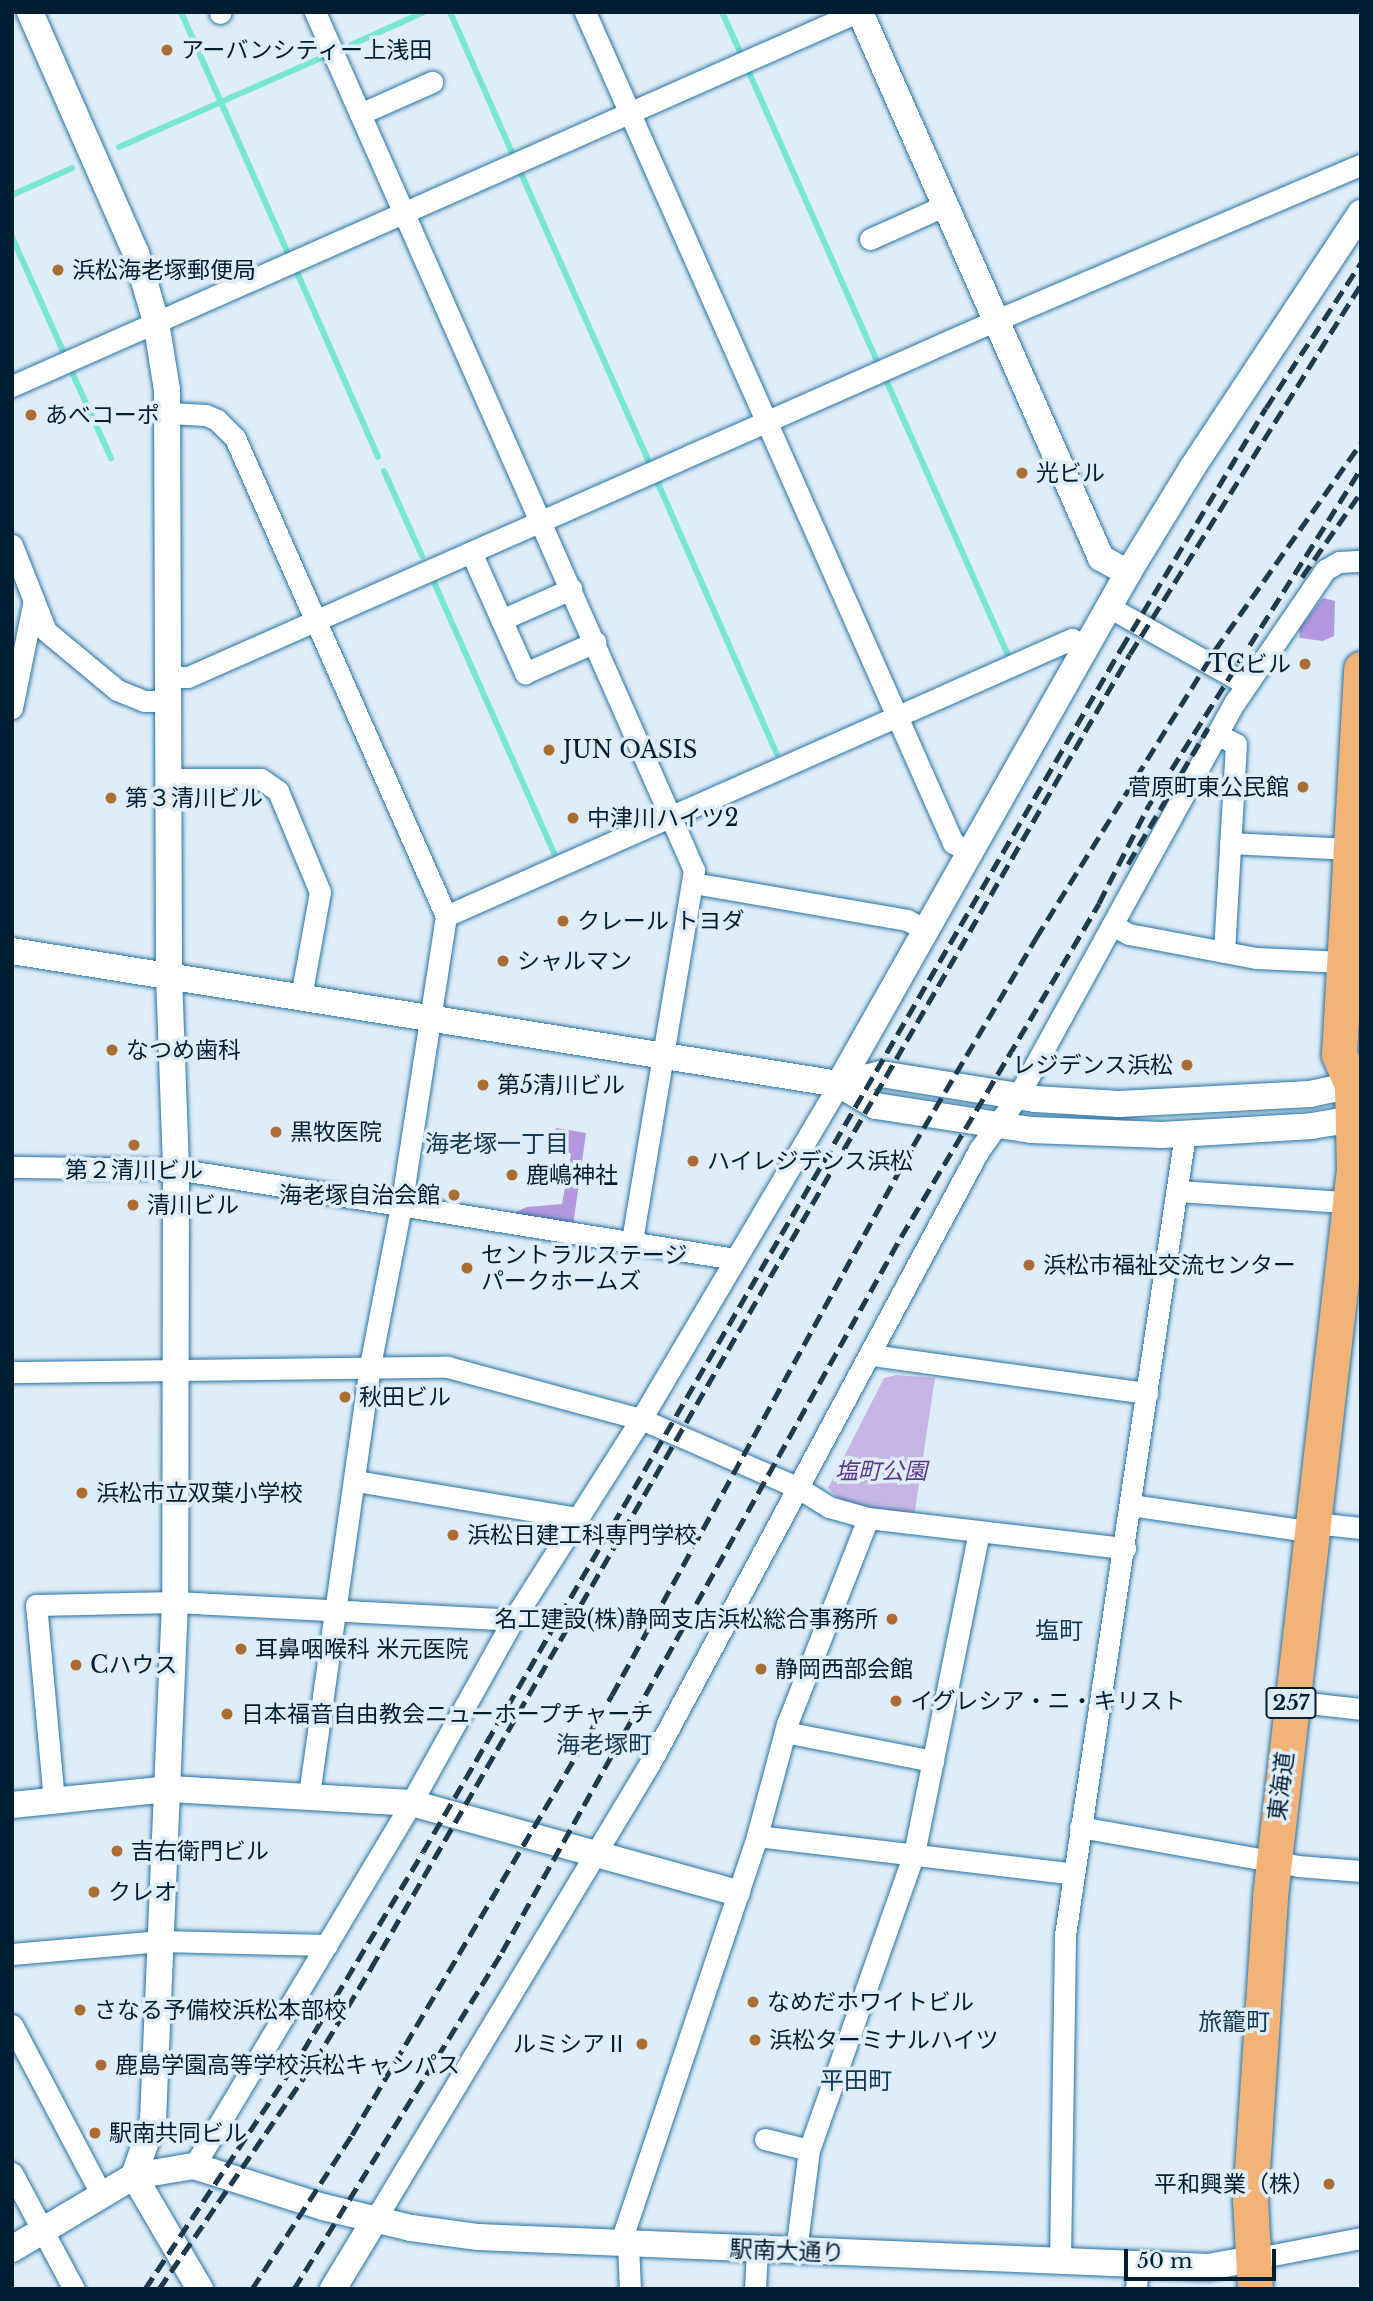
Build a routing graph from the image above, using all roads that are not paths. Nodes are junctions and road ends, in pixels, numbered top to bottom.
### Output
1 (30, 12) edge
2 (315, 12) edge
3 (585, 12) edge
4 (859, 12) edge
5 (432, 82) dead end
6 (629, 113) junction
7 (360, 114) junction
8 (1361, 165) edge
9 (946, 205) junction
10 (404, 213) junction
11 (1361, 213) edge
12 (870, 239) dead end
13 (996, 321) junction
14 (156, 322) junction
15 (12, 386) edge
16 (168, 413) junction
17 (766, 421) junction
18 (541, 521) junction
19 (12, 545) edge
20 (471, 552) junction
21 (1361, 561) edge
22 (1128, 573) junction
23 (571, 589) junction
24 (34, 600) junction
25 (1109, 607) junction
26 (12, 609) edge
27 (501, 620) junction
28 (315, 621) junction
29 (594, 642) junction
30 (1086, 647) junction
31 (1361, 669) edge
32 (1246, 684) junction
33 (169, 689) junction
34 (12, 708) edge
35 (897, 716) junction
36 (1217, 734) junction
37 (169, 779) junction
38 (671, 816) junction
39 (1230, 843) junction
40 (1350, 849) junction
41 (970, 852) junction
42 (693, 883) junction
43 (446, 916) junction
44 (1112, 925) junction
45 (926, 930) junction
46 (12, 951) edge
47 (1224, 952) junction
48 (1344, 962) junction
49 (169, 976) junction
50 (301, 997) junction
51 (431, 1018) junction
52 (666, 1056) junction
53 (839, 1084) junction
54 (1355, 1092) edge
55 (1018, 1096) junction
56 (997, 1125) junction
57 (1185, 1134) junction
58 (12, 1167) edge
59 (176, 1169) junction
60 (1177, 1191) junction
61 (1355, 1203) edge
62 (401, 1206) junction
63 (632, 1241) junction
64 (736, 1259) junction
65 (872, 1355) junction
66 (370, 1366) junction
67 (173, 1371) junction
68 (12, 1373) edge
69 (1147, 1393) junction
70 (641, 1419) junction
71 (356, 1481) junction
72 (797, 1487) junction
73 (1130, 1505) junction
74 (578, 1518) junction
75 (868, 1518) junction
76 (1313, 1527) junction
77 (1361, 1528) edge
78 (979, 1531) junction
79 (1125, 1548) junction
80 (176, 1602) junction
81 (334, 1607) junction
82 (513, 1619) junction
83 (1291, 1701) junction
84 (1361, 1709) edge
85 (785, 1732) junction
86 (933, 1761) junction
87 (170, 1789) junction
88 (309, 1797) junction
89 (54, 1801) junction
90 (411, 1804) junction
91 (12, 1805) edge
92 (1080, 1827) junction
93 (757, 1836) junction
94 (596, 1853) junction
95 (914, 1854) junction
96 (1273, 1862) junction
97 (1361, 1871) edge
98 (1074, 1874) junction
99 (737, 1893) junction
100 (160, 1941) junction
101 (327, 1945) junction
102 (12, 1954) edge
103 (12, 2025) edge
104 (765, 2139) dead end
105 (809, 2150) junction
106 (194, 2166) junction
107 (12, 2173) edge
108 (134, 2176) junction
109 (96, 2197) junction
110 (376, 2218) junction
111 (44, 2230) junction
112 (1361, 2238) edge
113 (624, 2244) junction
114 (12, 2249) edge
115 (757, 2249) junction
116 (796, 2251) junction
117 (1060, 2259) junction
118 (1138, 2263) junction
119 (1254, 2274) edge
120 (74, 2289) edge
121 (200, 2289) edge
122 (333, 2289) edge
123 (630, 2289) edge
124 (755, 2289) edge
125 (1136, 2289) edge

1 - 14 street
2 - 7 street
3 - 6 street
4 - 6 street
4 - 9 street
5 - 7 street
6 - 10 street
6 - 17 street
7 - 10 street
8 - 13 street
9 - 12 street
9 - 13 street
10 - 14 street
10 - 18 street
11 - 22 street
13 - 17 street
13 - 22 street
14 - 15 street
14 - 16 street
16 - 28 street
16 - 33 street
17 - 18 street
17 - 35 street
18 - 20 street
18 - 23 street
19 - 24 street
20 - 27 street
20 - 28 street
21 - 32 street
22 - 25 street
23 - 27 street
23 - 29 street
24 - 26 street
24 - 33 street
24 - 34 street
25 - 30 street
25 - 32 street
27 - 29 street
28 - 33 street
28 - 43 street
29 - 38 street
30 - 35 street
30 - 41 street
31 - 40 highway, 東海道 / 257
32 - 36 street
33 - 37 street
35 - 38 street
35 - 41 street
36 - 39 street
36 - 44 street
37 - 49 street
37 - 50 street
38 - 42 street
38 - 43 street
39 - 40 street
39 - 47 street
40 - 48 highway, 東海道 / 257
41 - 45 street
42 - 45 street
42 - 52 street
43 - 51 street
44 - 47 street
44 - 55 street
45 - 53 street
46 - 49 street
47 - 48 street
48 - 54 highway, 東海道 / 257
49 - 50 street
49 - 59 street
50 - 51 street
51 - 52 street
51 - 62 street
52 - 53 street
52 - 63 street
53 - 55 street
53 - 56 street
53 - 64 street
54 - 55 street
54 - 57 street
54 - 61 highway, 東海道 / 257
55 - 56 street
56 - 57 street
56 - 65 street
57 - 60 street
58 - 59 street
59 - 62 street
59 - 67 street
60 - 61 street
60 - 69 street
61 - 76 highway, 東海道 / 257
62 - 63 street
62 - 66 street
63 - 64 street
64 - 70 street
65 - 69 street
65 - 72 street
66 - 67 street
66 - 70 street
66 - 71 street
67 - 68 street
67 - 80 street
69 - 73 street
70 - 72 street
70 - 74 street
71 - 74 street
71 - 81 street
72 - 75 street
72 - 94 street
73 - 76 street
73 - 79 street
74 - 82 street
75 - 78 street
75 - 85 street
76 - 77 street
76 - 83 highway, 東海道 / 257
78 - 79 street
78 - 86 street
79 - 92 street
80 - 81 street
80 - 87 street
80 - 89 street
81 - 82 street
81 - 88 street
82 - 90 street
83 - 84 street
83 - 96 highway, 東海道 / 257
85 - 86 street
85 - 93 street
86 - 95 street
87 - 88 street
87 - 89 street
87 - 100 street
88 - 90 street
89 - 91 street
90 - 94 street
90 - 101 street
92 - 96 street
92 - 98 street
93 - 95 street
93 - 99 street
94 - 99 street
94 - 110 street
95 - 98 street
95 - 105 street
96 - 97 street
96 - 119 highway, 東海道 / 257
98 - 117 street
99 - 113 street
100 - 101 street
100 - 102 street
100 - 108 street
101 - 106 street
103 - 109 street
104 - 105 street
105 - 116 street
106 - 108 street
106 - 110 street, 駅南大通り
107 - 111 street
108 - 109 street
108 - 121 street
109 - 111 street
110 - 113 street, 駅南大通り
110 - 122 street
111 - 114 street
111 - 120 street
112 - 119 street
113 - 115 street, 駅南大通り
113 - 123 street
115 - 116 street, 駅南大通り
115 - 124 street
116 - 117 street, 駅南大通り
117 - 118 street, 駅南大通り
118 - 119 street, 駅南大通り
118 - 125 street

